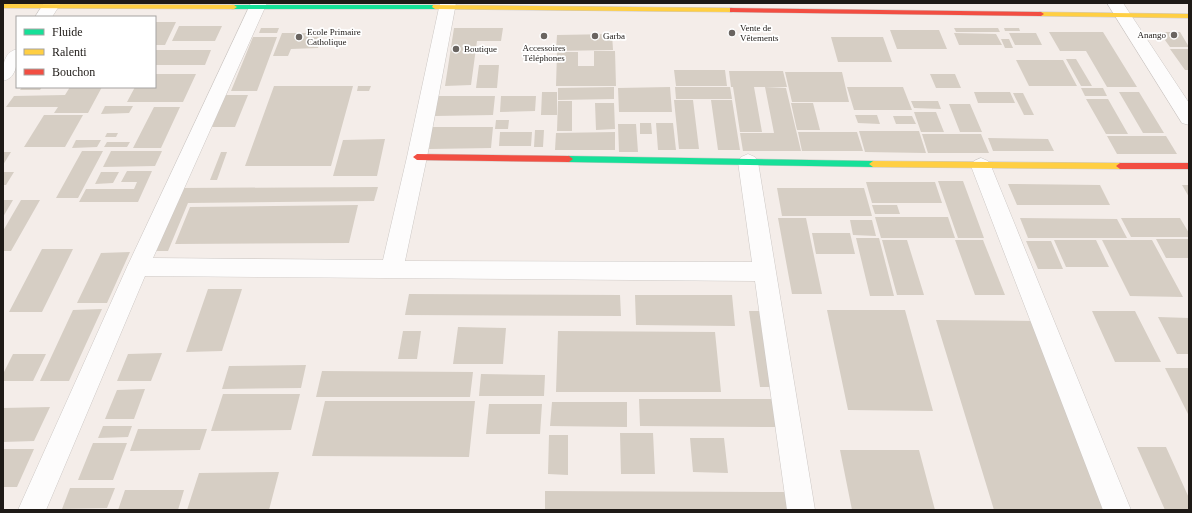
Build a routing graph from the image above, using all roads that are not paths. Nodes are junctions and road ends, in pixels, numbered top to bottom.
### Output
1 (258, 4) edge
2 (447, 5) edge
3 (3, 6) edge
4 (769, 6) edge
5 (49, 9) edge
6 (1119, 9) edge
7 (1189, 16) edge
8 (16, 56) edge
9 (3, 75) edge
10 (1189, 118) edge
11 (417, 156) junction
12 (748, 162) junction
13 (981, 166) junction
14 (1189, 166) edge
15 (138, 267) junction
16 (392, 270) junction
17 (765, 272) junction
18 (32, 510) edge
19 (801, 510) edge
20 (1117, 510) edge

1 - 2 street
1 - 5 street
1 - 15 street
2 - 4 street
2 - 11 street
3 - 5 street
4 - 6 street
6 - 7 street
6 - 10 street
8 - 9 street
11 - 12 street
11 - 16 street
12 - 13 street
12 - 17 street
13 - 14 street
13 - 20 street
15 - 16 street
15 - 18 street
16 - 17 street
17 - 19 street

